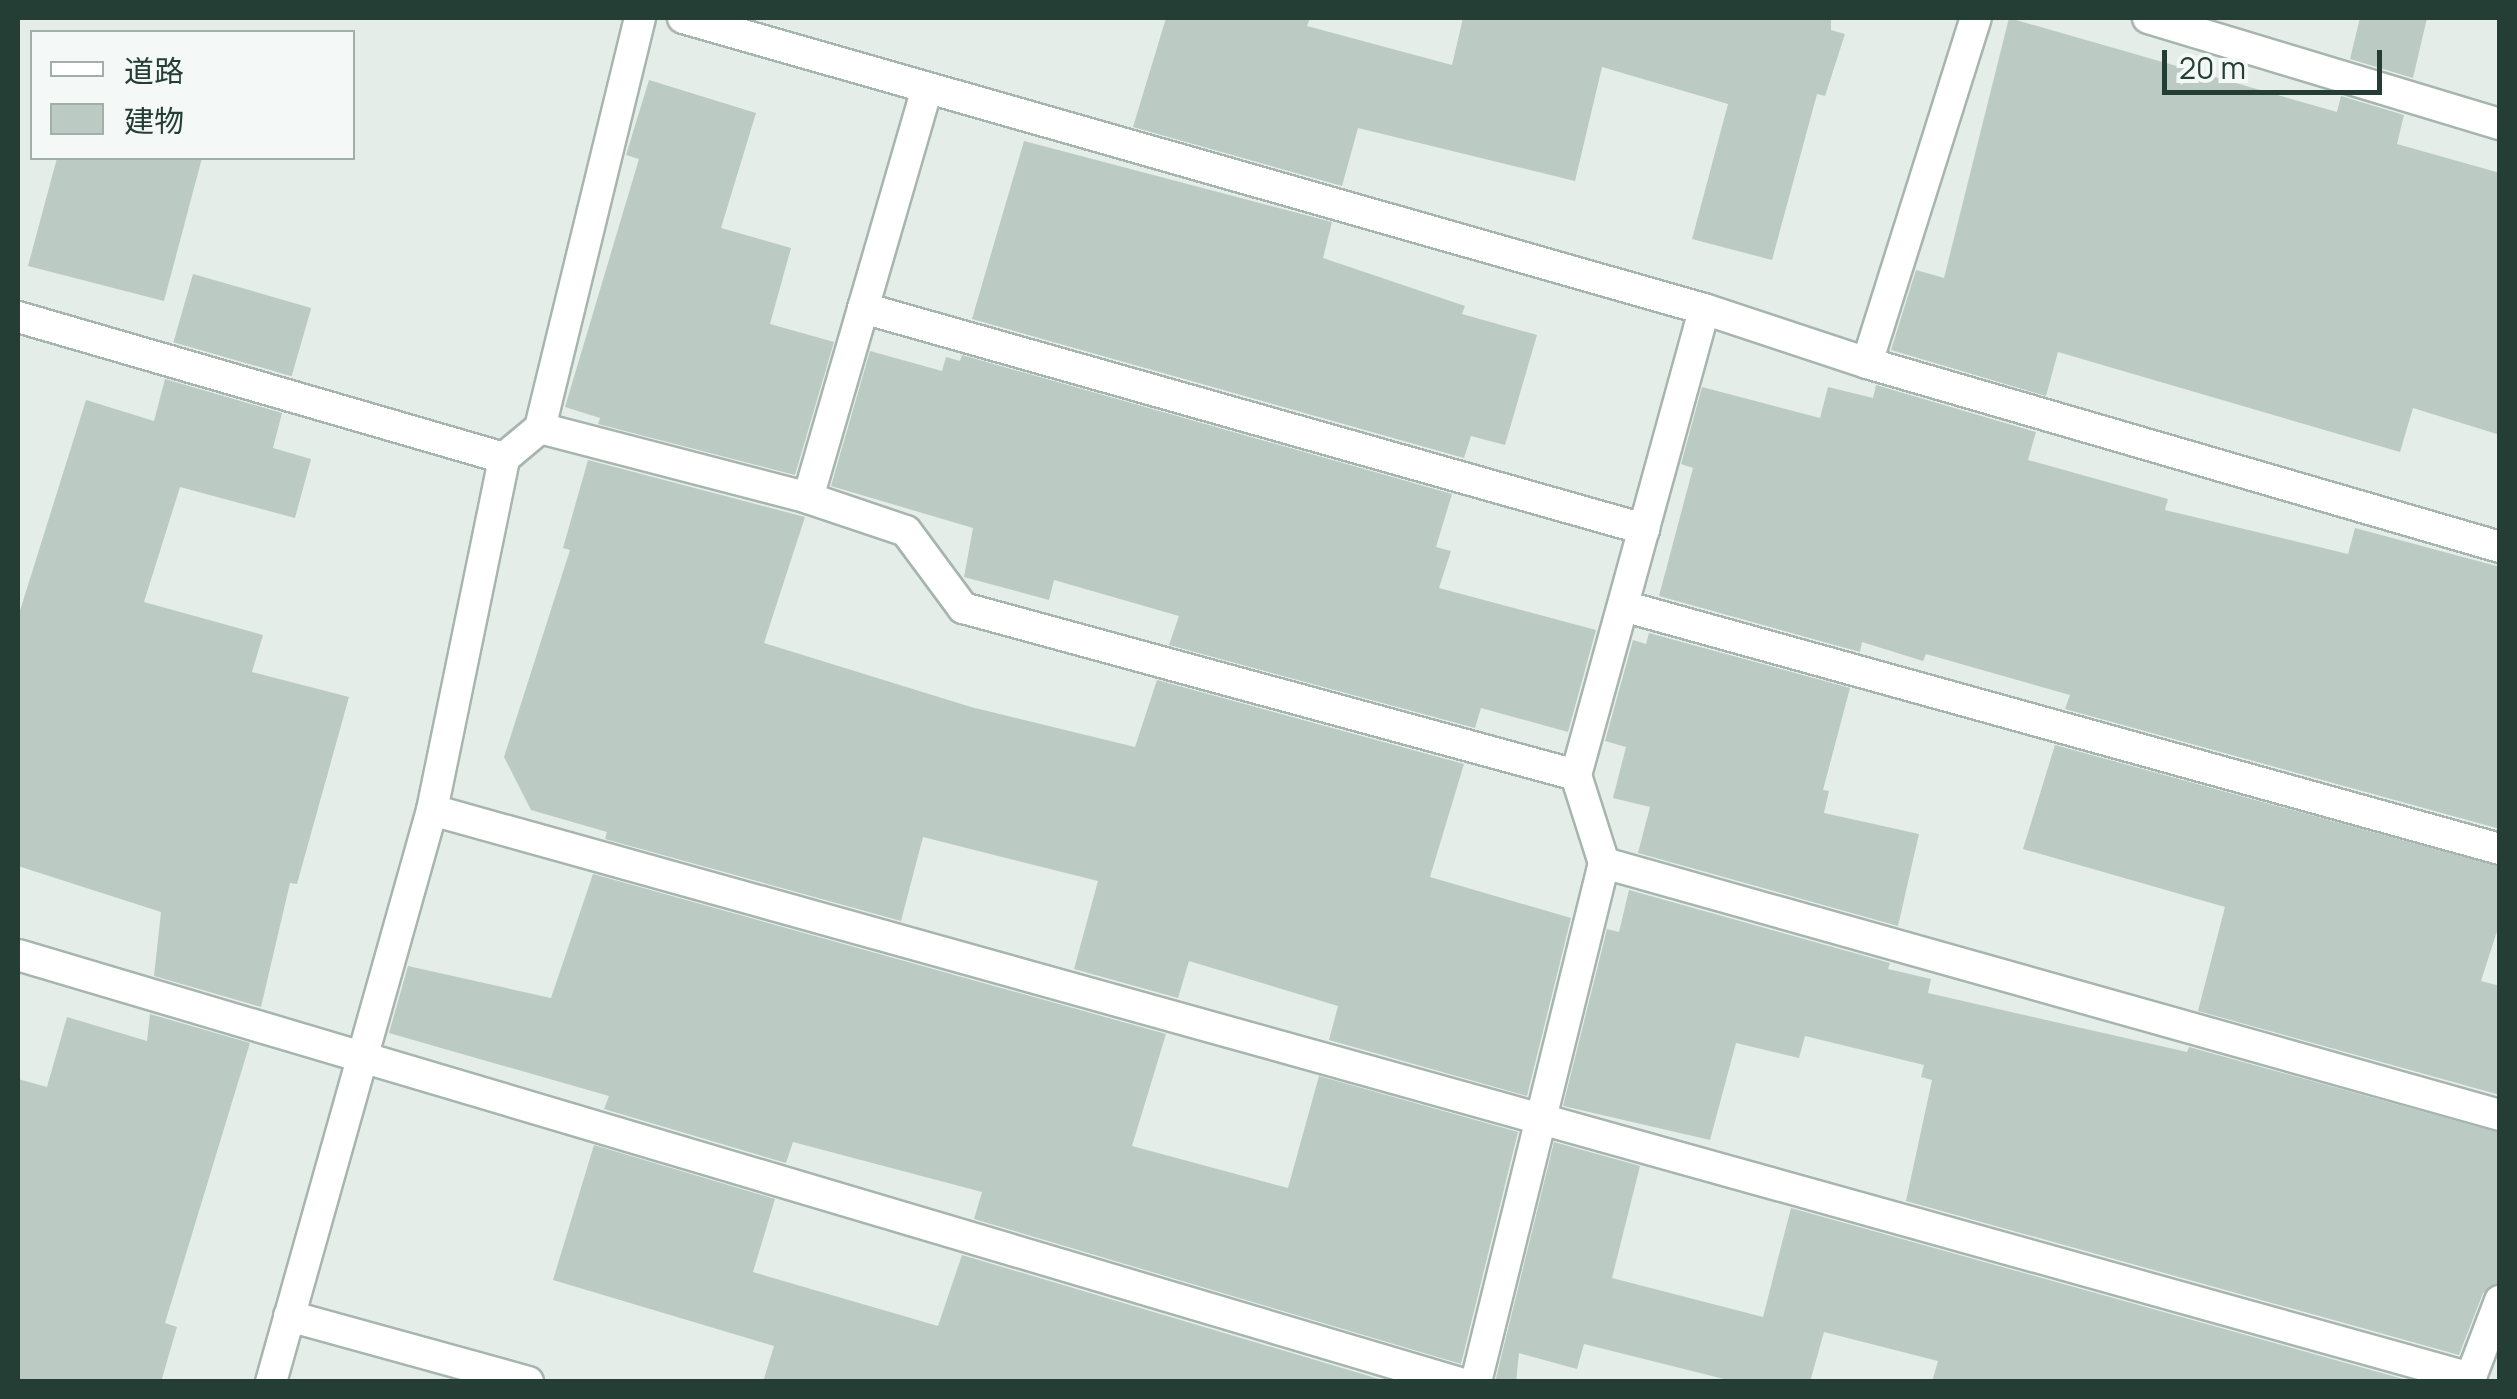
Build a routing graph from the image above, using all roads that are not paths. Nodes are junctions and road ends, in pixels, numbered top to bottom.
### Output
1 (640, 18) edge
2 (683, 18) edge
3 (1976, 18) edge
4 (2148, 18) edge
5 (926, 91) junction
6 (2500, 124) edge
7 (863, 308) junction
8 (1704, 309) junction
9 (18, 317) edge
10 (1868, 363) junction
11 (540, 428) junction
12 (504, 458) junction
13 (808, 498) junction
14 (1644, 529) junction
15 (2500, 547) edge
16 (1623, 606) junction
17 (1576, 775) junction
18 (432, 810) junction
19 (2500, 849) edge
20 (1604, 864) junction
21 (18, 955) edge
22 (360, 1057) junction
23 (2500, 1116) edge
24 (1540, 1123) junction
25 (2500, 1301) edge
26 (290, 1316) junction
27 (2470, 1380) edge
28 (271, 1382) edge
29 (528, 1382) edge
30 (1457, 1382) edge
31 (1476, 1382) edge

1 - 11 street
2 - 5 street
3 - 10 street
4 - 6 street
5 - 7 street
5 - 8 street
7 - 13 street
7 - 14 street
8 - 10 street
8 - 14 street
9 - 12 street
10 - 15 street
11 - 12 street
11 - 13 street
12 - 18 street
13 - 17 street
14 - 16 street
16 - 17 street
16 - 19 street
17 - 20 street
18 - 22 street
18 - 24 street
20 - 23 street
20 - 24 street
21 - 22 street
22 - 26 street
22 - 30 street
24 - 27 street
24 - 31 street
25 - 27 street
26 - 28 street
26 - 29 street

